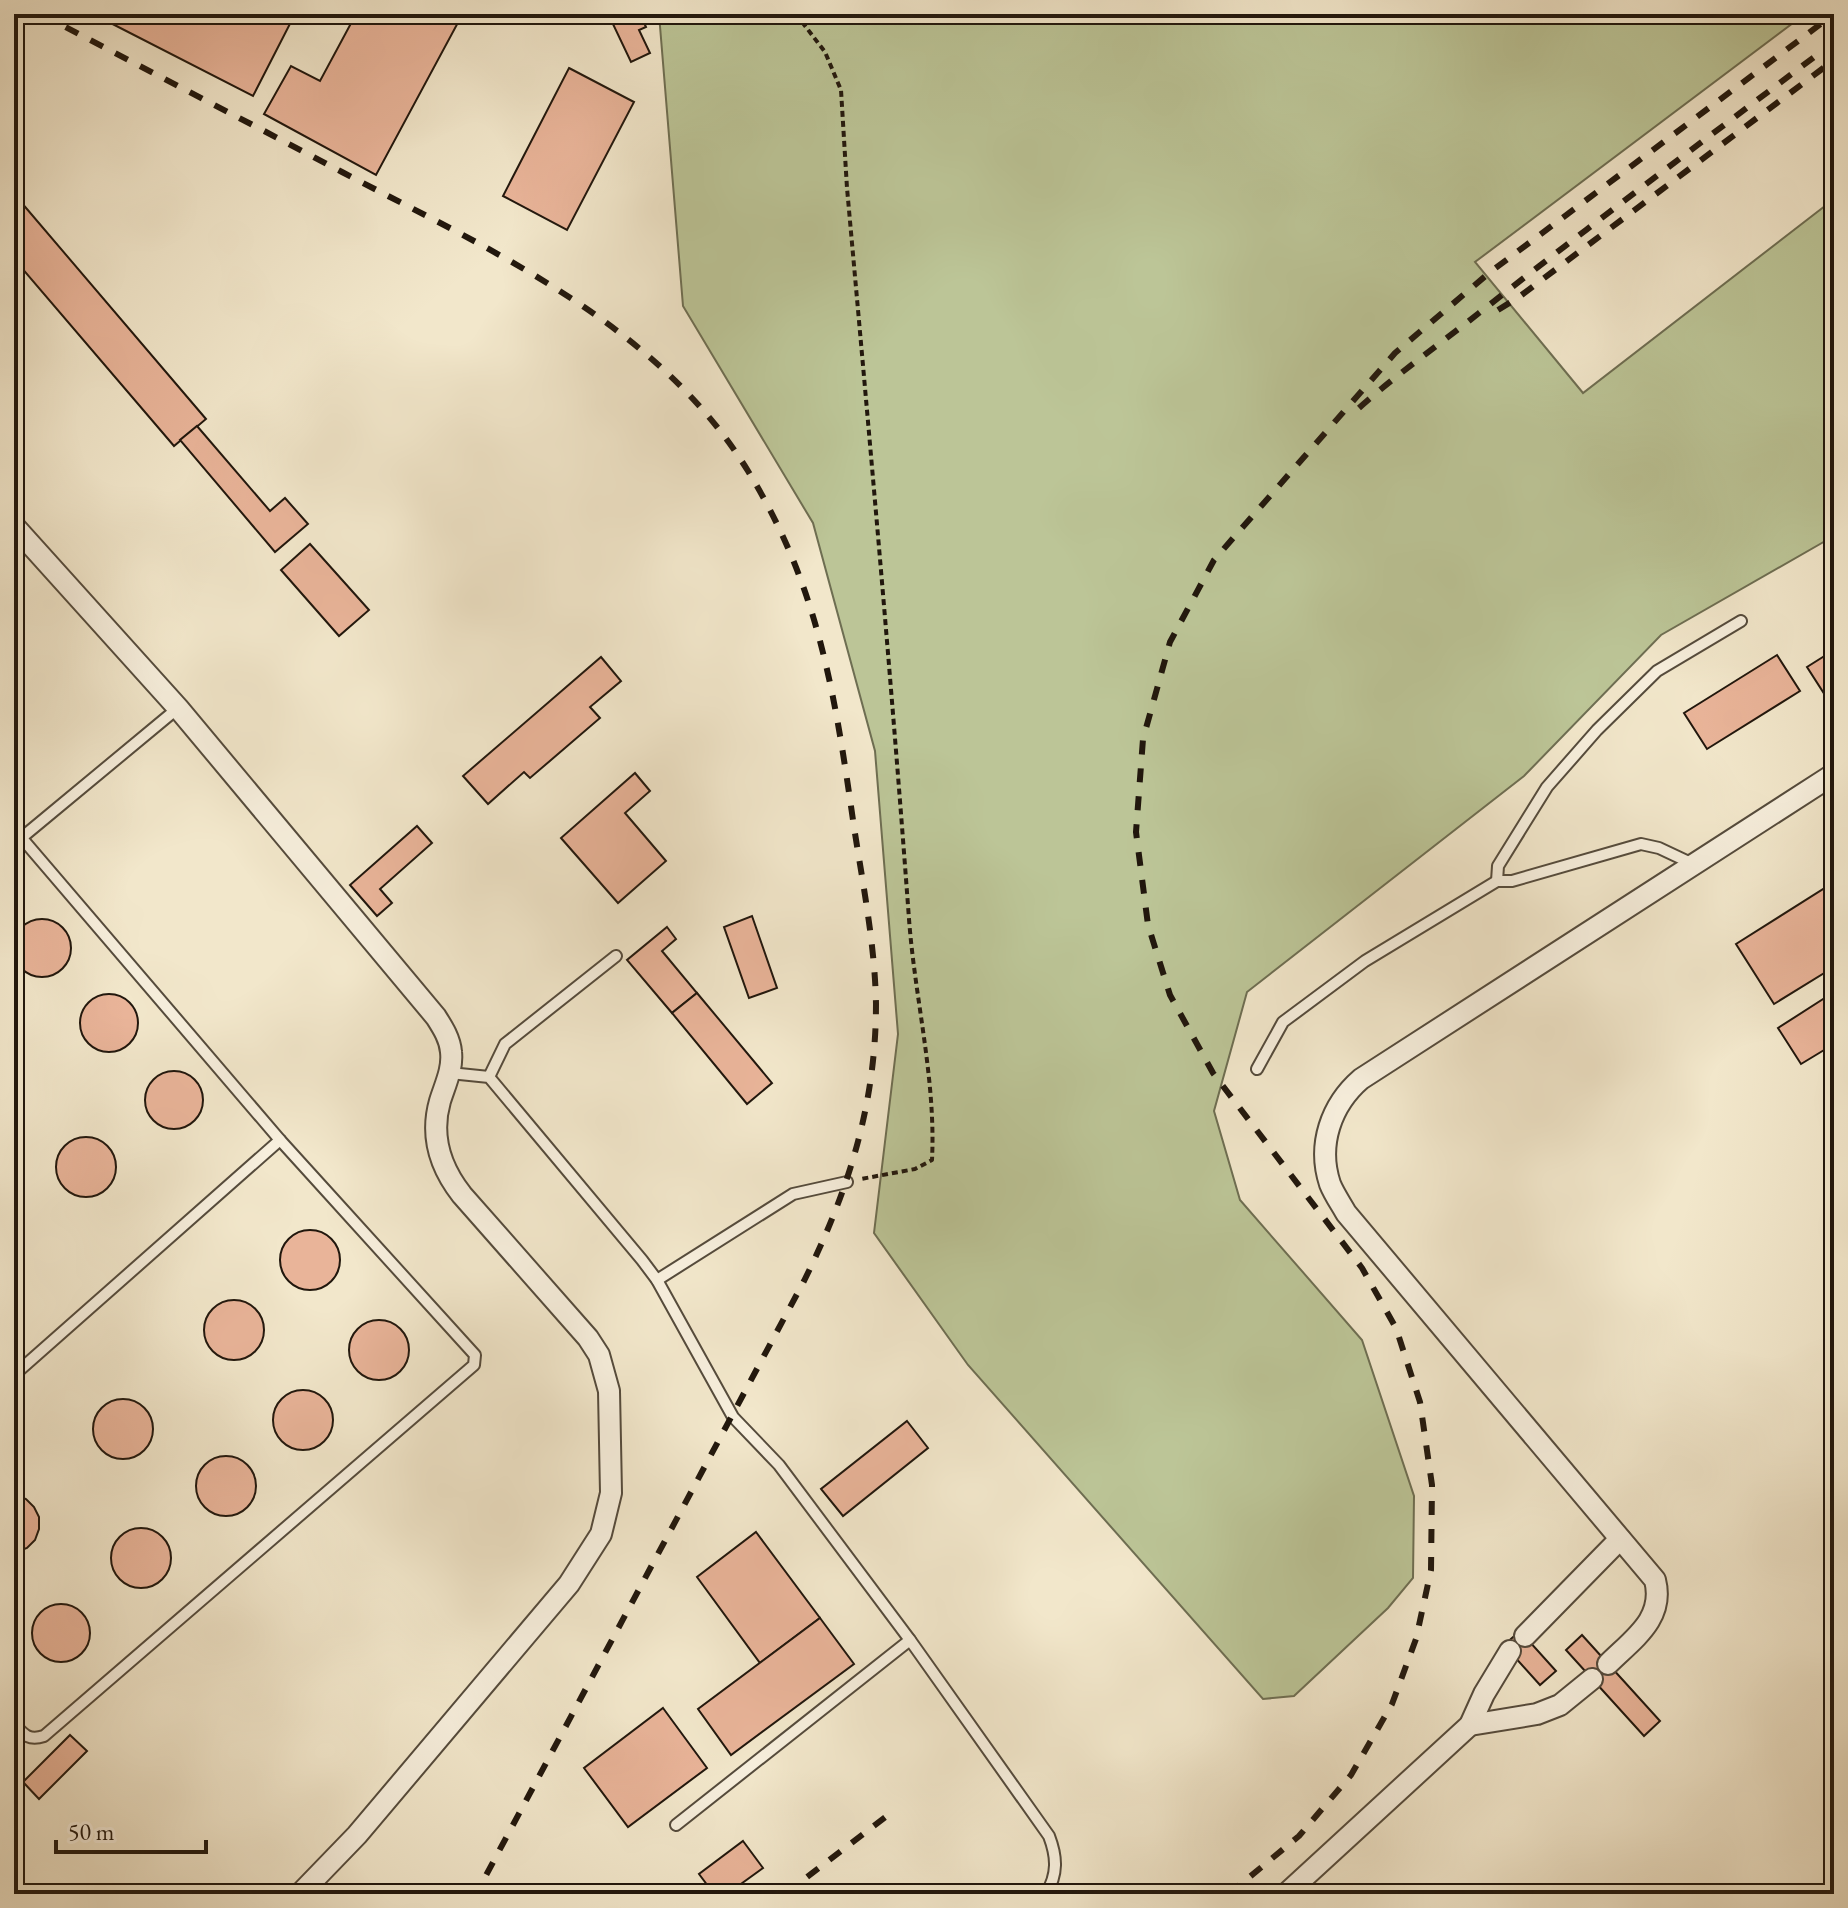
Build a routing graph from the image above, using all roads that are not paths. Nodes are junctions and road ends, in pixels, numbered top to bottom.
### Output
1 (14, 526) edge
2 (1741, 621) dead end
3 (178, 708) junction
4 (1834, 774) edge
5 (16, 837) edge
6 (1694, 864) junction
7 (1497, 881) junction
8 (616, 956) dead end
9 (1257, 1069) dead end
10 (450, 1073) junction
11 (489, 1077) junction
12 (280, 1140) junction
13 (847, 1182) road end
14 (657, 1280) junction
15 (14, 1375) edge
16 (1620, 1539) junction
17 (1525, 1636) dead end
18 (910, 1640) junction
19 (1510, 1651) dead end
20 (1608, 1664) dead end
21 (1592, 1679) dead end
22 (14, 1724) edge
23 (1470, 1725) junction
24 (676, 1825) dead end
25 (300, 1894) edge
26 (1046, 1894) edge
27 (1286, 1894) edge

1 - 3 street
2 - 7 lane
3 - 5 lane
3 - 10 street
4 - 6 street
5 - 12 lane
6 - 7 lane
6 - 16 street
7 - 9 lane
8 - 11 lane
10 - 11 lane
10 - 25 street
11 - 14 lane
12 - 15 lane
12 - 22 lane
13 - 14 lane
14 - 18 lane
16 - 17 street
16 - 20 street
18 - 24 lane
18 - 26 lane
19 - 23 street
21 - 23 street
23 - 27 street

